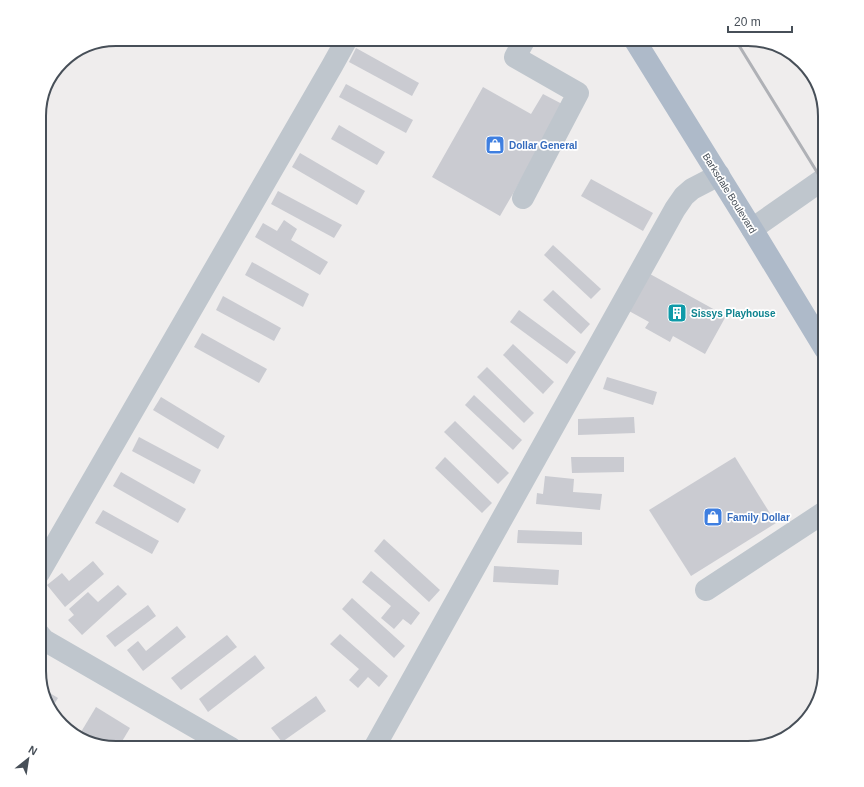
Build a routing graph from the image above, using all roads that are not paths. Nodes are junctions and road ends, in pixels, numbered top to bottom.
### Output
1 (342, 46) edge
2 (520, 46) edge
3 (638, 46) edge
4 (719, 175) junction
5 (818, 183) edge
6 (523, 198) dead end
7 (752, 229) junction
8 (818, 337) edge
9 (818, 516) edge
10 (46, 561) edge
11 (706, 590) dead end
12 (46, 641) edge
13 (219, 741) edge
14 (378, 741) edge

1 - 10 street
2 - 6 street
3 - 4 main road, Barksdale Boulevard
4 - 7 main road, Barksdale Boulevard
4 - 14 street
5 - 7 street
7 - 8 main road, Barksdale Boulevard
9 - 11 street
12 - 13 street

